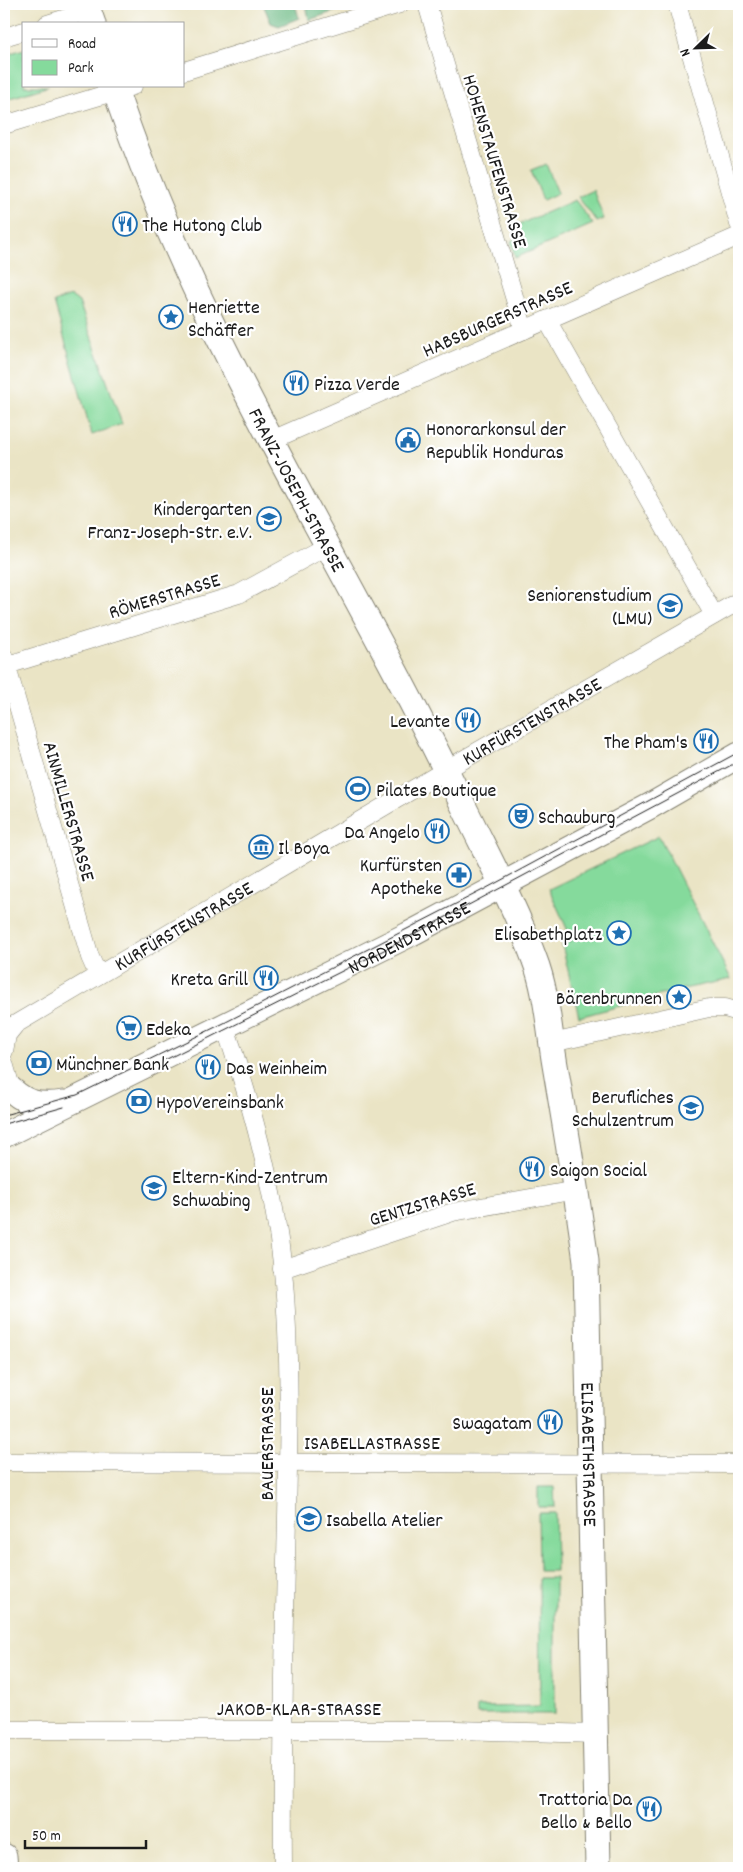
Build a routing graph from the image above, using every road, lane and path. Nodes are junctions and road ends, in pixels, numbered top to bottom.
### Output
1 (400, 4) edge
2 (427, 4) edge
3 (677, 4) edge
4 (89, 13) edge
5 (55, 22) edge
6 (22, 32) edge
7 (4, 37) edge
8 (185, 71) edge
9 (121, 88) edge
10 (4, 125) edge
11 (739, 224) edge
12 (739, 236) edge
13 (546, 320) junction
14 (524, 330) junction
15 (272, 440) junction
16 (328, 545) junction
17 (739, 601) edge
18 (714, 615) junction
19 (5, 663) edge
20 (739, 755) edge
21 (447, 770) junction
22 (502, 884) junction
23 (98, 975) junction
24 (739, 1012) edge
25 (225, 1027) junction
26 (10, 1028) edge
27 (552, 1043) junction
28 (4, 1051) edge
29 (4, 1063) edge
30 (10, 1089) edge
31 (71, 1101) junction
32 (4, 1129) edge
33 (4, 1135) edge
34 (576, 1190) junction
35 (282, 1269) junction
36 (4, 1462) edge
37 (288, 1463) junction
38 (591, 1463) junction
39 (739, 1464) edge
40 (282, 1729) junction
41 (4, 1730) edge
42 (595, 1734) junction
43 (4, 1856) edge
44 (4, 1868) edge
45 (283, 1868) edge
46 (598, 1868) edge

1 - 8 street
2 - 14 street, HOHENSTAUFENSTRASSE
3 - 11 street
4 - 5 street
6 - 7 street
9 - 10 street
9 - 15 main road, FRANZ-JOSEPH-STRASSE
12 - 13 street, HABSBURGERSTRASSE
13 - 14 street, HABSBURGERSTRASSE
13 - 18 street
14 - 15 street, HABSBURGERSTRASSE
15 - 16 main road, FRANZ-JOSEPH-STRASSE
16 - 19 street, RÖMERSTRASSE
16 - 21 main road, FRANZ-JOSEPH-STRASSE
17 - 18 street, KURFÜRSTENSTRASSE
18 - 21 street, KURFÜRSTENSTRASSE
19 - 23 street, AINMILLERSTRASSE
20 - 22 main road, NORDENDSTRASSE
21 - 22 main road, FRANZ-JOSEPH-STRASSE
21 - 23 street, KURFÜRSTENSTRASSE
22 - 25 main road, NORDENDSTRASSE
22 - 27 main road
23 - 26 street, KURFÜRSTENSTRASSE
24 - 27 street
25 - 31 main road, NORDENDSTRASSE
25 - 35 street, BAUERSTRASSE
26 - 28 street
27 - 34 main road, ELISABETHSTRASSE
29 - 30 street
30 - 31 main road
30 - 32 main road
31 - 33 main road, NORDENDSTRASSE
34 - 35 street, GENTZSTRASSE
34 - 38 main road, ELISABETHSTRASSE
35 - 37 street, BAUERSTRASSE
36 - 37 street, ISABELLASTRASSE
37 - 38 street, ISABELLASTRASSE
37 - 40 street, BAUERSTRASSE
38 - 39 street, ISABELLASTRASSE
38 - 42 main road, ELISABETHSTRASSE
40 - 41 street, JAKOB-KLAR-STRASSE
40 - 42 street, JAKOB-KLAR-STRASSE
40 - 45 street, BAUERSTRASSE
42 - 46 main road, ELISABETHSTRASSE
43 - 44 main road

